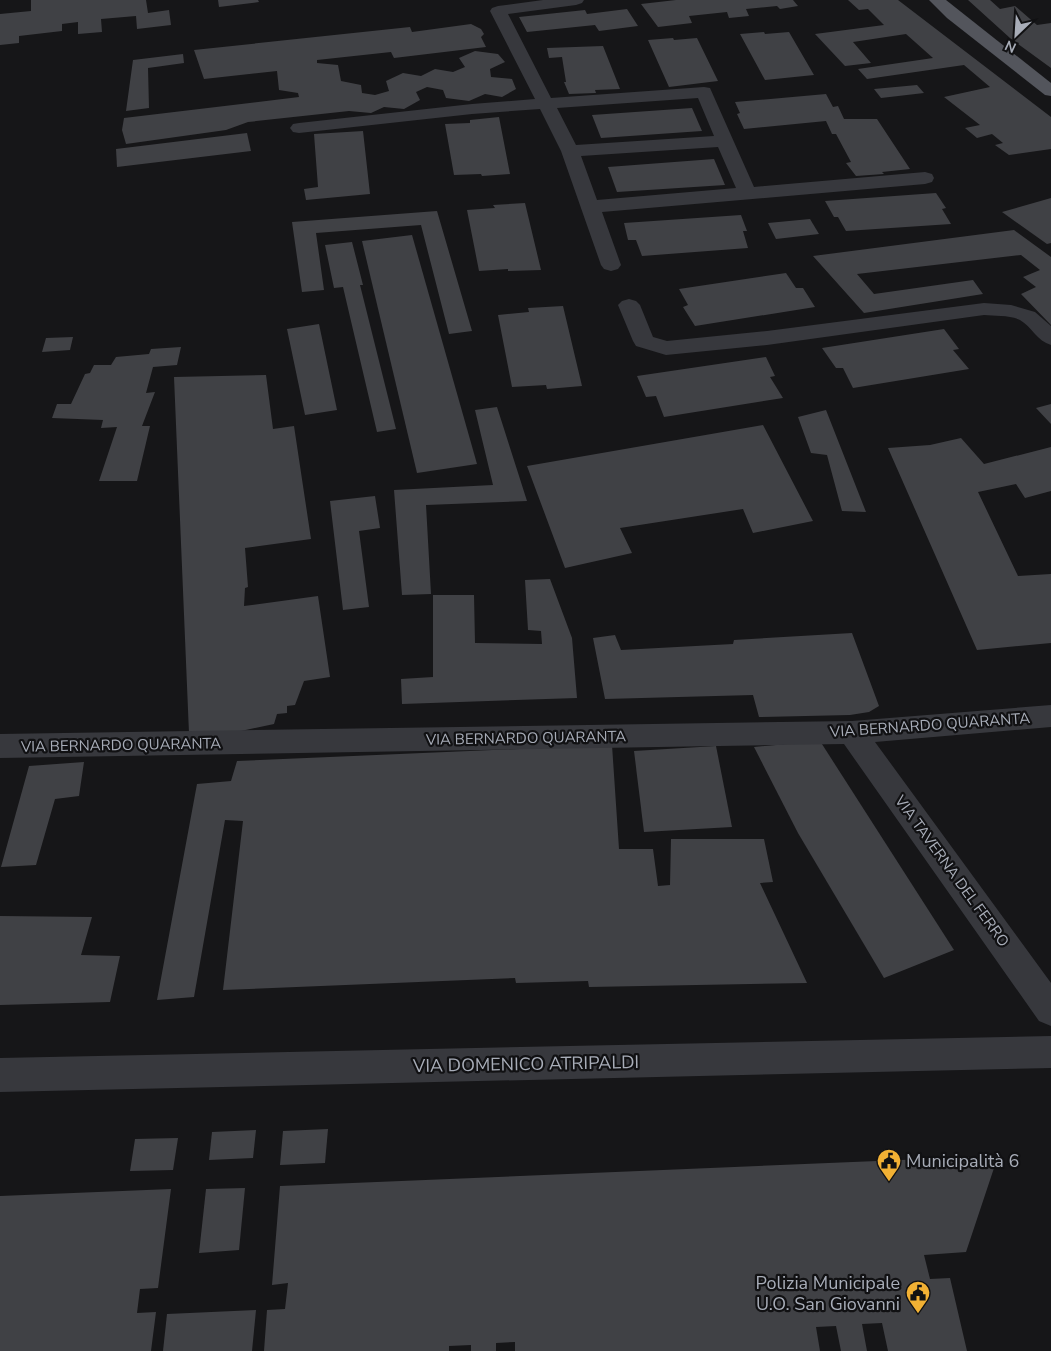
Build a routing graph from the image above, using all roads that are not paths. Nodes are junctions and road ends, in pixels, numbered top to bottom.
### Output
1 (576, 0) edge
2 (937, 0) edge
3 (1050, 90) edge
4 (546, 103) junction
5 (298, 128) dead end
6 (724, 141) junction
7 (570, 152) junction
8 (925, 178) dead end
9 (747, 193) junction
10 (589, 207) junction
11 (611, 266) dead end
12 (629, 305) dead end
13 (1051, 338) edge
14 (1051, 716) edge
15 (852, 732) junction
16 (0, 746) edge
17 (1051, 1010) edge
18 (1051, 1052) edge
19 (0, 1076) edge

1 - 4 street
2 - 3 main road
4 - 5 street
4 - 6 street
4 - 7 street
6 - 7 street
6 - 9 street
7 - 10 street
8 - 9 street
9 - 10 street
10 - 11 street
12 - 13 street
14 - 15 street, VIA BERNARDO QUARANTA
15 - 16 street, VIA BERNARDO QUARANTA
15 - 17 street, VIA TAVERNA DEL FERRO
18 - 19 street, VIA DOMENICO ATRIPALDI

